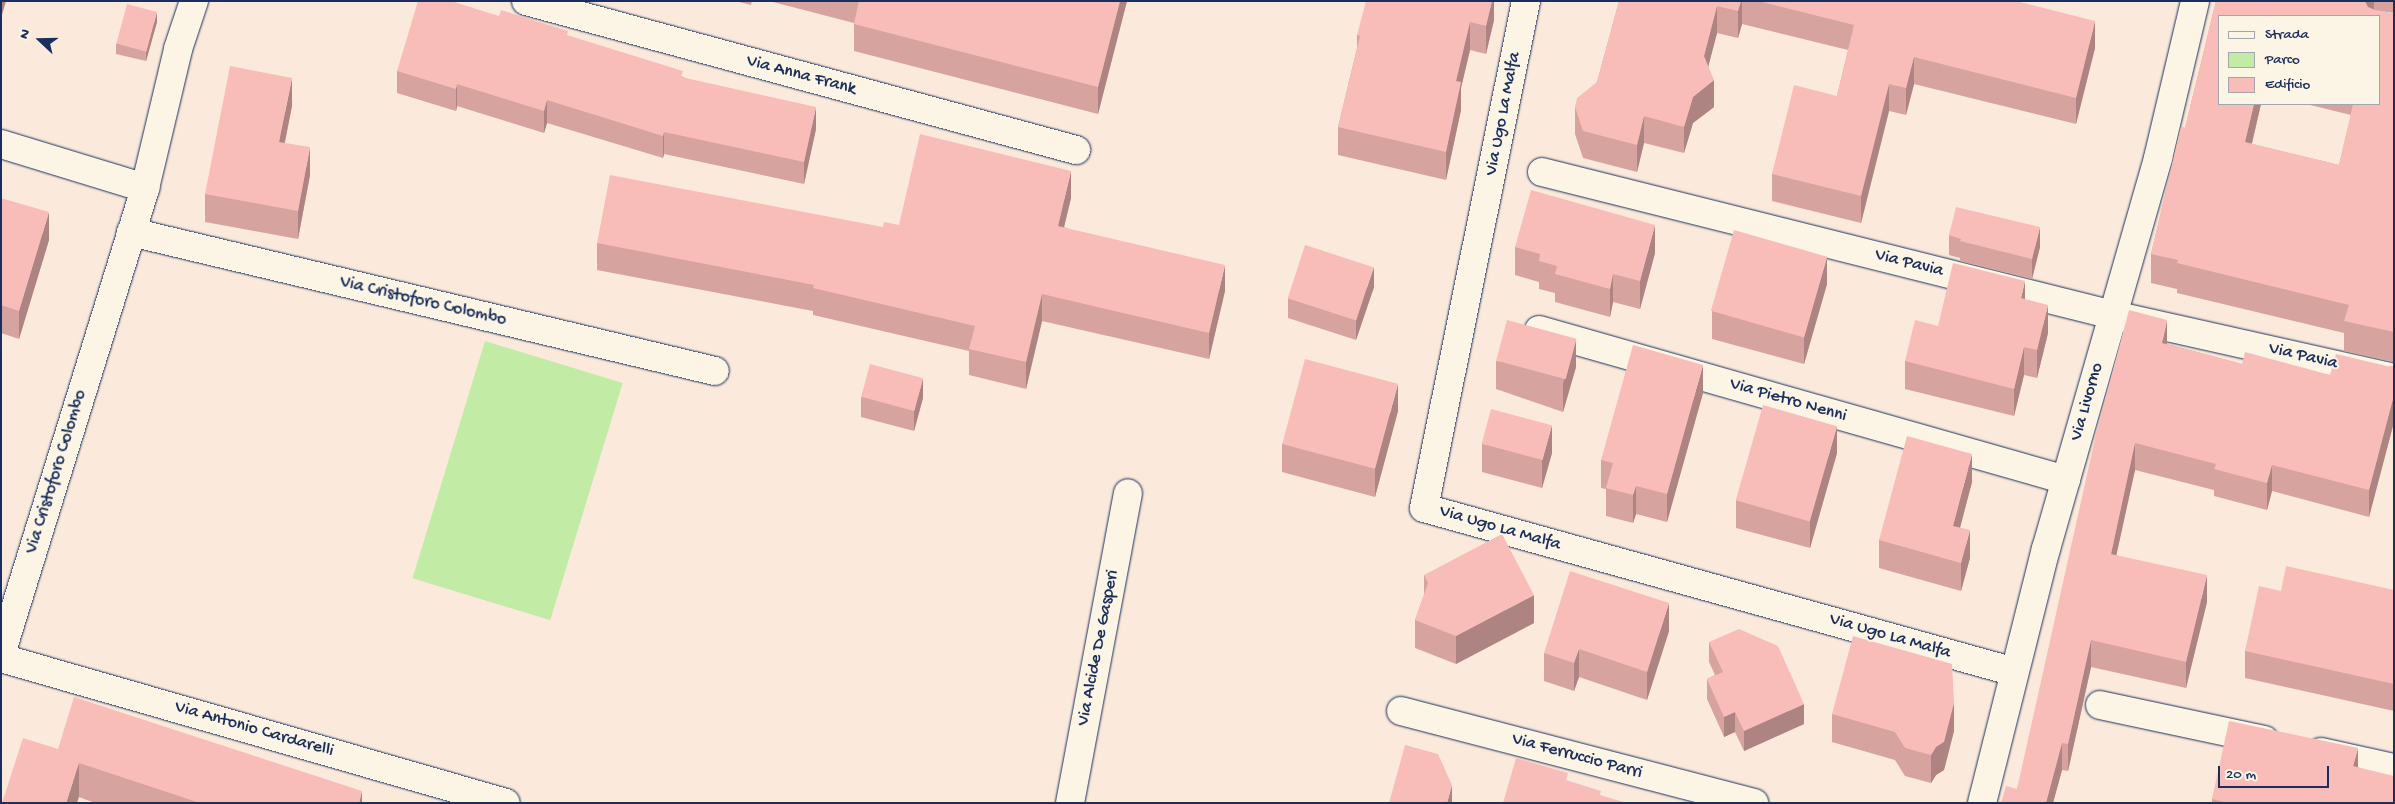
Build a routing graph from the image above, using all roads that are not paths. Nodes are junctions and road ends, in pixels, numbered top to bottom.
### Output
1 (194, 1) edge
2 (526, 1) edge
3 (1526, 1) edge
4 (2195, 1) edge
5 (1, 144) edge
6 (1076, 150) dead end
7 (1542, 172) dead end
8 (145, 188) junction
9 (131, 232) junction
10 (2113, 315) junction
11 (1511, 322) edge
12 (715, 371) dead end
13 (2394, 378) edge
14 (2066, 480) junction
15 (1128, 493) dead end
16 (1, 654) edge
17 (1, 658) edge
18 (2015, 672) junction
19 (2100, 705) dead end
20 (1401, 711) dead end
21 (2394, 768) edge
22 (496, 801) edge
23 (1070, 803) edge
24 (1754, 803) edge
25 (1982, 803) edge

1 - 8 street, Via Cristoforo Colombo
2 - 6 street, Via Anna Frank
3 - 18 street, Via Ugo La Malfa
4 - 10 street, Via Livorno
5 - 8 street
7 - 10 street, Via Pavia
8 - 9 street, Via Cristoforo Colombo
9 - 12 street, Via Cristoforo Colombo
9 - 16 street, Via Cristoforo Colombo
10 - 13 street, Via Pavia
10 - 14 street, Via Livorno
11 - 14 street, Via Pietro Nenni
14 - 18 street, Via Livorno
15 - 23 street, Via Alcide De Gasperi
17 - 22 street, Via Antonio Cardarelli
18 - 25 street, Via Livorno
19 - 21 street
20 - 24 street, Via Ferruccio Parri

